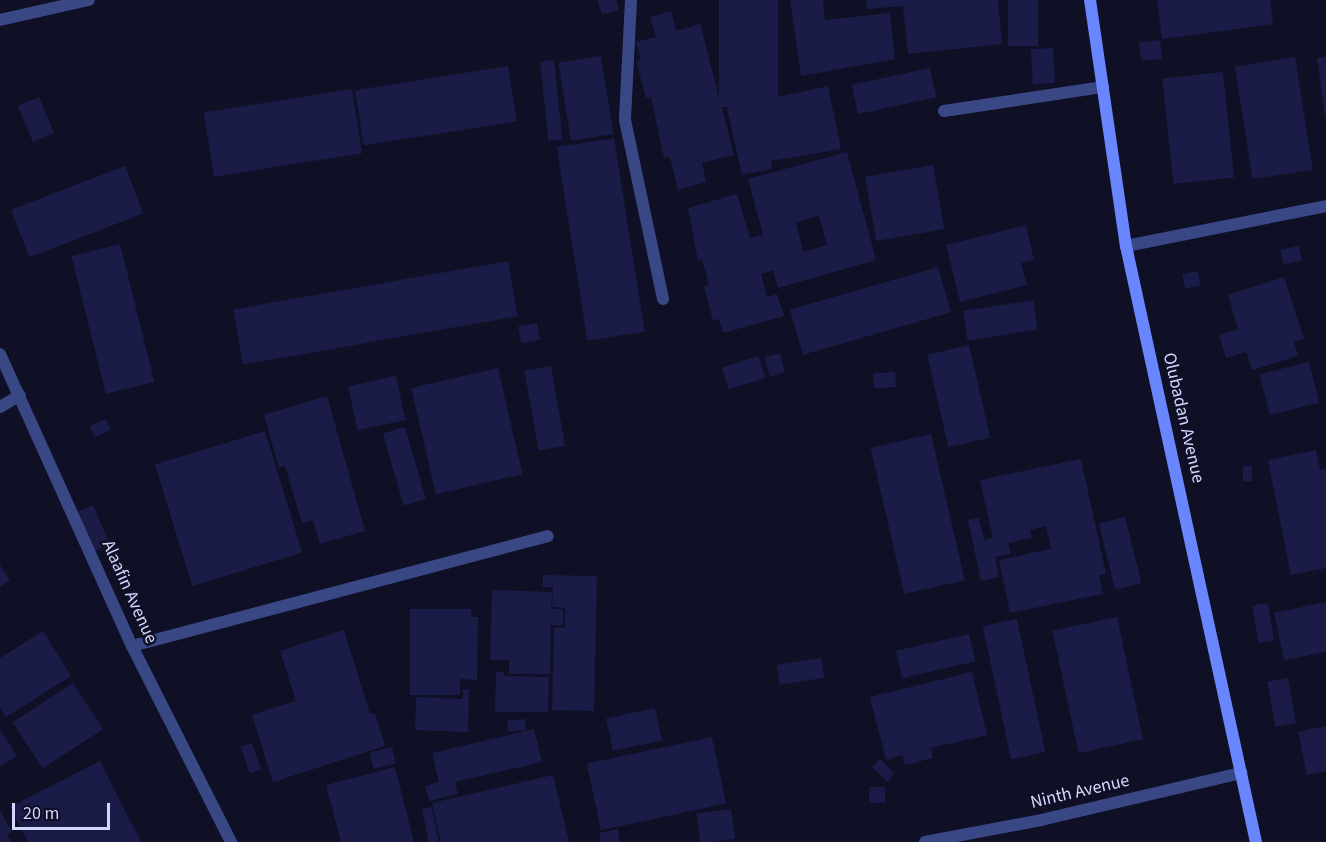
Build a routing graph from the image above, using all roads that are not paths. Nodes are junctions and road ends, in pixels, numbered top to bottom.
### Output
1 (88, 0) edge
2 (631, 0) edge
3 (1090, 0) edge
4 (0, 20) edge
5 (1102, 87) junction
6 (944, 111) dead end
7 (1326, 206) edge
8 (1126, 246) junction
9 (663, 299) dead end
10 (0, 354) edge
11 (20, 395) junction
12 (0, 407) edge
13 (548, 536) dead end
14 (132, 645) junction
15 (1242, 773) junction
16 (231, 842) edge
17 (925, 842) edge
18 (1256, 842) edge

1 - 4 street
2 - 9 street
3 - 5 street, Olubadan Avenue
5 - 6 street
5 - 8 street, Olubadan Avenue
7 - 8 street
8 - 15 street, Olubadan Avenue
10 - 11 street, Alaafin Avenue
11 - 12 street
11 - 14 street, Alaafin Avenue
13 - 14 street
14 - 16 street, Alaafin Avenue
15 - 17 street, Ninth Avenue
15 - 18 street, Olubadan Avenue

